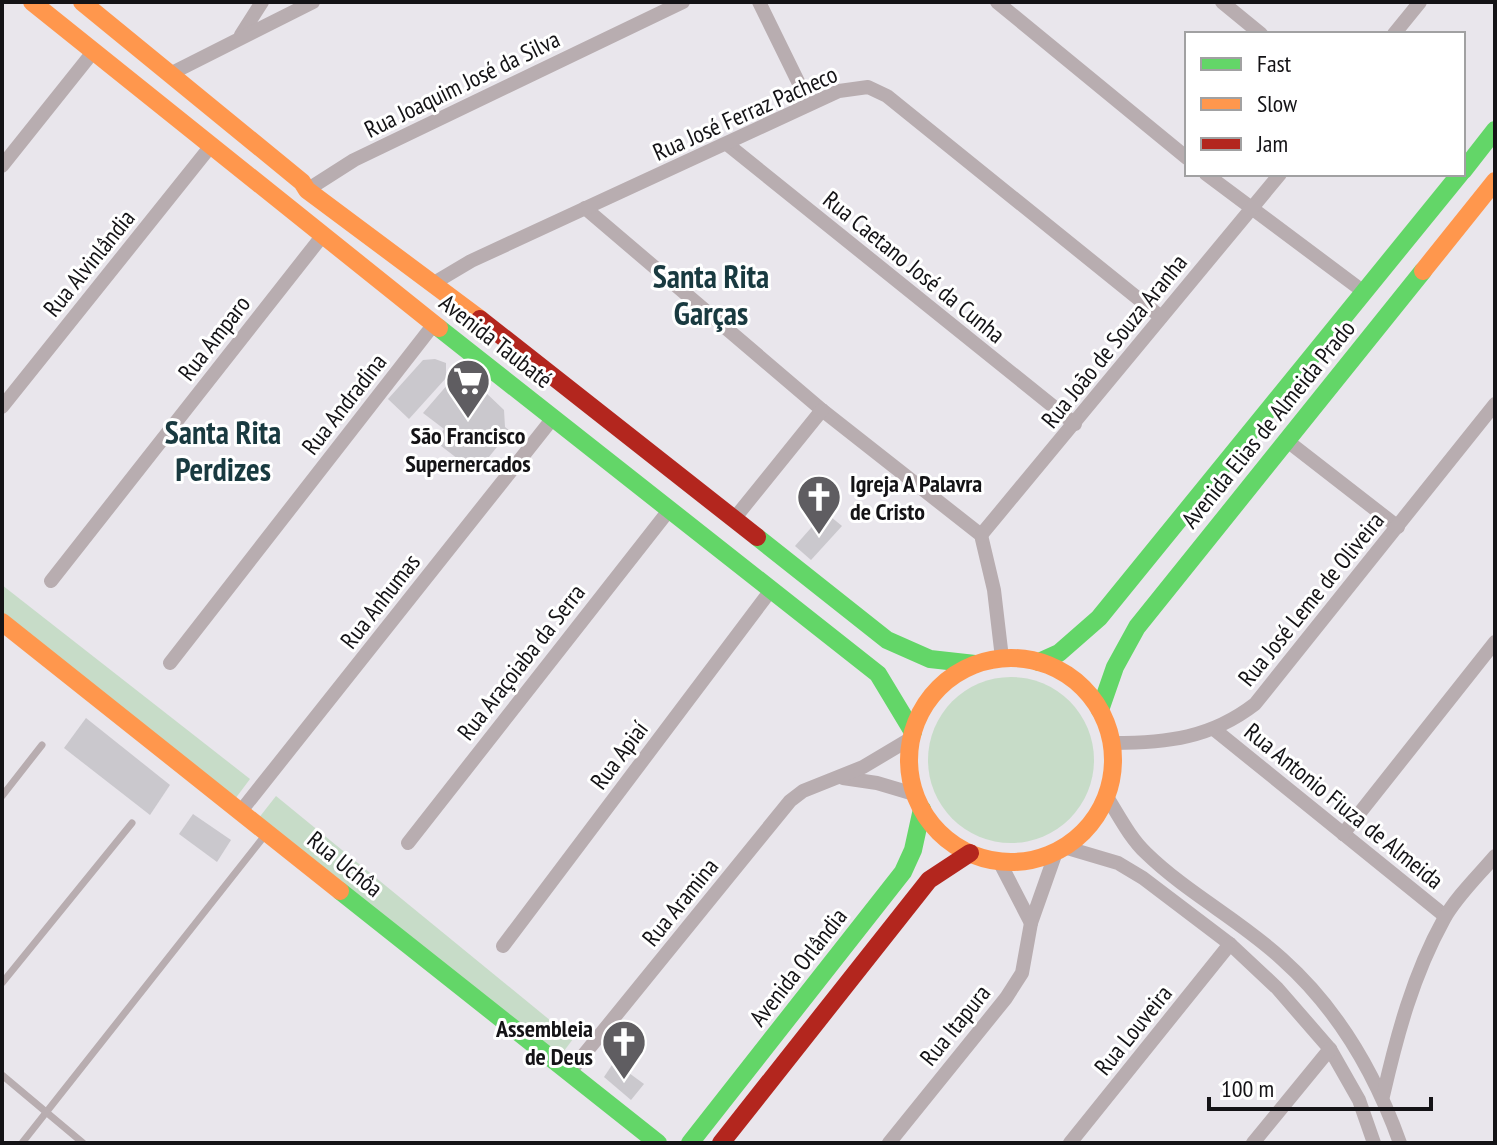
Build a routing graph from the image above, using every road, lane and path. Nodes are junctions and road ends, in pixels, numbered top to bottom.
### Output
1 (82, 2) edge
2 (262, 2) edge
3 (313, 2) edge
4 (683, 2) edge
5 (759, 2) edge
6 (997, 2) edge
7 (1222, 2) edge
8 (1420, 2) edge
9 (42, 5) edge
10 (658, 7) edge
11 (1259, 32) edge
12 (1396, 32) edge
13 (240, 36) junction
14 (93, 52) junction
15 (170, 74) junction
16 (809, 104) junction
17 (1495, 130) edge
18 (727, 144) junction
19 (210, 147) junction
20 (1185, 156) edge
21 (2, 166) edge
22 (1465, 168) edge
23 (292, 174) junction
24 (1208, 176) edge
25 (1278, 176) edge
26 (1459, 176) edge
27 (1495, 181) edge
28 (307, 190) junction
29 (271, 196) junction
30 (585, 208) junction
31 (1251, 210) junction
32 (292, 212) junction
33 (323, 235) junction
34 (434, 283) junction
35 (1364, 292) junction
36 (1161, 317) junction
37 (434, 324) junction
38 (1495, 404) edge
39 (2, 407) edge
40 (822, 410) junction
41 (553, 418) junction
42 (1075, 424) junction
43 (1286, 440) junction
44 (634, 441) junction
45 (614, 465) junction
46 (670, 509) junction
47 (734, 519) junction
48 (1398, 527) junction
49 (981, 535) junction
50 (51, 581) dead end
51 (771, 590) junction
52 (2, 622) edge
53 (1495, 642) edge
54 (1002, 658) junction
55 (1039, 662) junction
56 (170, 663) dead end
57 (975, 664) junction
58 (1100, 710) junction
59 (1215, 730) junction
60 (911, 736) junction
61 (1113, 743) junction
62 (42, 745) dead end
63 (839, 778) junction
64 (2, 796) edge
65 (1107, 797) junction
66 (918, 802) junction
67 (241, 811) junction
68 (132, 823) dead end
69 (268, 832) junction
70 (1343, 834) junction
71 (408, 843) dead end
72 (1059, 851) junction
73 (970, 853) junction
74 (1495, 856) edge
75 (999, 861) junction
76 (1445, 916) junction
77 (1031, 923) junction
78 (1230, 944) junction
79 (503, 946) dead end
80 (2, 983) edge
81 (1330, 1049) junction
82 (569, 1073) junction
83 (2, 1075) edge
84 (1383, 1096) junction
85 (47, 1111) junction
86 (22, 1143) edge
87 (83, 1143) edge
88 (658, 1143) edge
89 (690, 1143) edge
90 (721, 1143) edge
91 (889, 1143) edge
92 (1070, 1143) edge
93 (1253, 1143) edge
94 (1374, 1143) edge
95 (1400, 1143) edge

1 - 15 street, Avenida Taubaté
2 - 13 street
3 - 13 street
4 - 10 street, Rua Joaquim José da Silva
5 - 16 street
6 - 20 street
7 - 11 street
8 - 12 street
9 - 14 street, Avenida Taubaté
10 - 28 street, Rua Joaquim José da Silva
13 - 15 street
14 - 19 street, Avenida Taubaté
14 - 21 street
15 - 23 street, Avenida Taubaté
16 - 18 street, Rua José Ferraz Pacheco
16 - 36 street, Rua José Ferraz Pacheco
17 - 22 street, Avenida Elias de Almeida Prado
18 - 30 street, Rua José Ferraz Pacheco
18 - 42 street, Rua Caetano José da Cunha
19 - 29 street, Avenida Taubaté
19 - 39 street, Rua Alvinlândia
23 - 28 street, Avenida Taubaté
23 - 29 street
24 - 31 street
25 - 31 street, Rua João de Souza Aranha
26 - 35 street, Avenida Elias de Almeida Prado
27 - 43 street, Avenida Elias de Almeida Prado
28 - 32 street
28 - 34 street, Avenida Taubaté
29 - 32 street, Avenida Taubaté
30 - 34 street, Rua José Ferraz Pacheco
30 - 40 street
31 - 35 street
31 - 36 street, Rua João de Souza Aranha
32 - 33 street, Avenida Taubaté
33 - 37 street, Avenida Taubaté
33 - 50 street, Rua Amparo
34 - 44 street, Avenida Taubaté
35 - 55 street, Avenida Elias de Almeida Prado
36 - 42 street, Rua João de Souza Aranha
37 - 41 street, Avenida Taubaté
37 - 56 street, Rua Andradina
38 - 48 street, Rua José Leme de Oliveira
40 - 47 street
40 - 49 street
41 - 45 street, Avenida Taubaté
41 - 67 street, Rua Anhumas
42 - 49 street, Rua João de Souza Aranha
43 - 48 street
43 - 58 street, Avenida Elias de Almeida Prado
44 - 45 street
44 - 47 street, Avenida Taubaté
45 - 46 street, Avenida Taubaté
46 - 51 street, Avenida Taubaté
46 - 71 street, Rua Araçoiaba da Serra
47 - 57 street, Avenida Taubaté
48 - 59 street, Rua José Leme de Oliveira
49 - 54 street
51 - 60 street, Avenida Taubaté
51 - 79 street, Rua Apiaí
52 - 67 street, Rua Uchôa
53 - 70 street
54 - 55 street
54 - 57 street
55 - 58 street
57 - 60 street
58 - 61 street
59 - 61 street, Rua José Leme de Oliveira
59 - 70 street, Rua Antonio Fiuza de Almeida
60 - 63 street, Rua Aramina
60 - 66 street
61 - 65 street
62 - 64 lane
63 - 66 street, Rua Aramina
63 - 82 street, Rua Aramina
65 - 72 street
65 - 84 street
66 - 73 street
66 - 89 street, Avenida Orlândia
67 - 69 street, Rua Uchôa
68 - 80 lane
69 - 82 street, Rua Uchôa
69 - 85 lane
70 - 76 street, Rua Antonio Fiuza de Almeida
72 - 75 street
72 - 77 street, Rua Itapura
72 - 78 street
73 - 75 street
73 - 90 street, Avenida Orlândia
74 - 76 street
75 - 77 street
76 - 84 street
77 - 91 street, Rua Itapura
78 - 81 street
78 - 92 street, Rua Louveira
81 - 93 street
81 - 94 street
82 - 88 street, Rua Uchôa
83 - 85 lane
84 - 95 street
85 - 86 lane
85 - 87 lane

